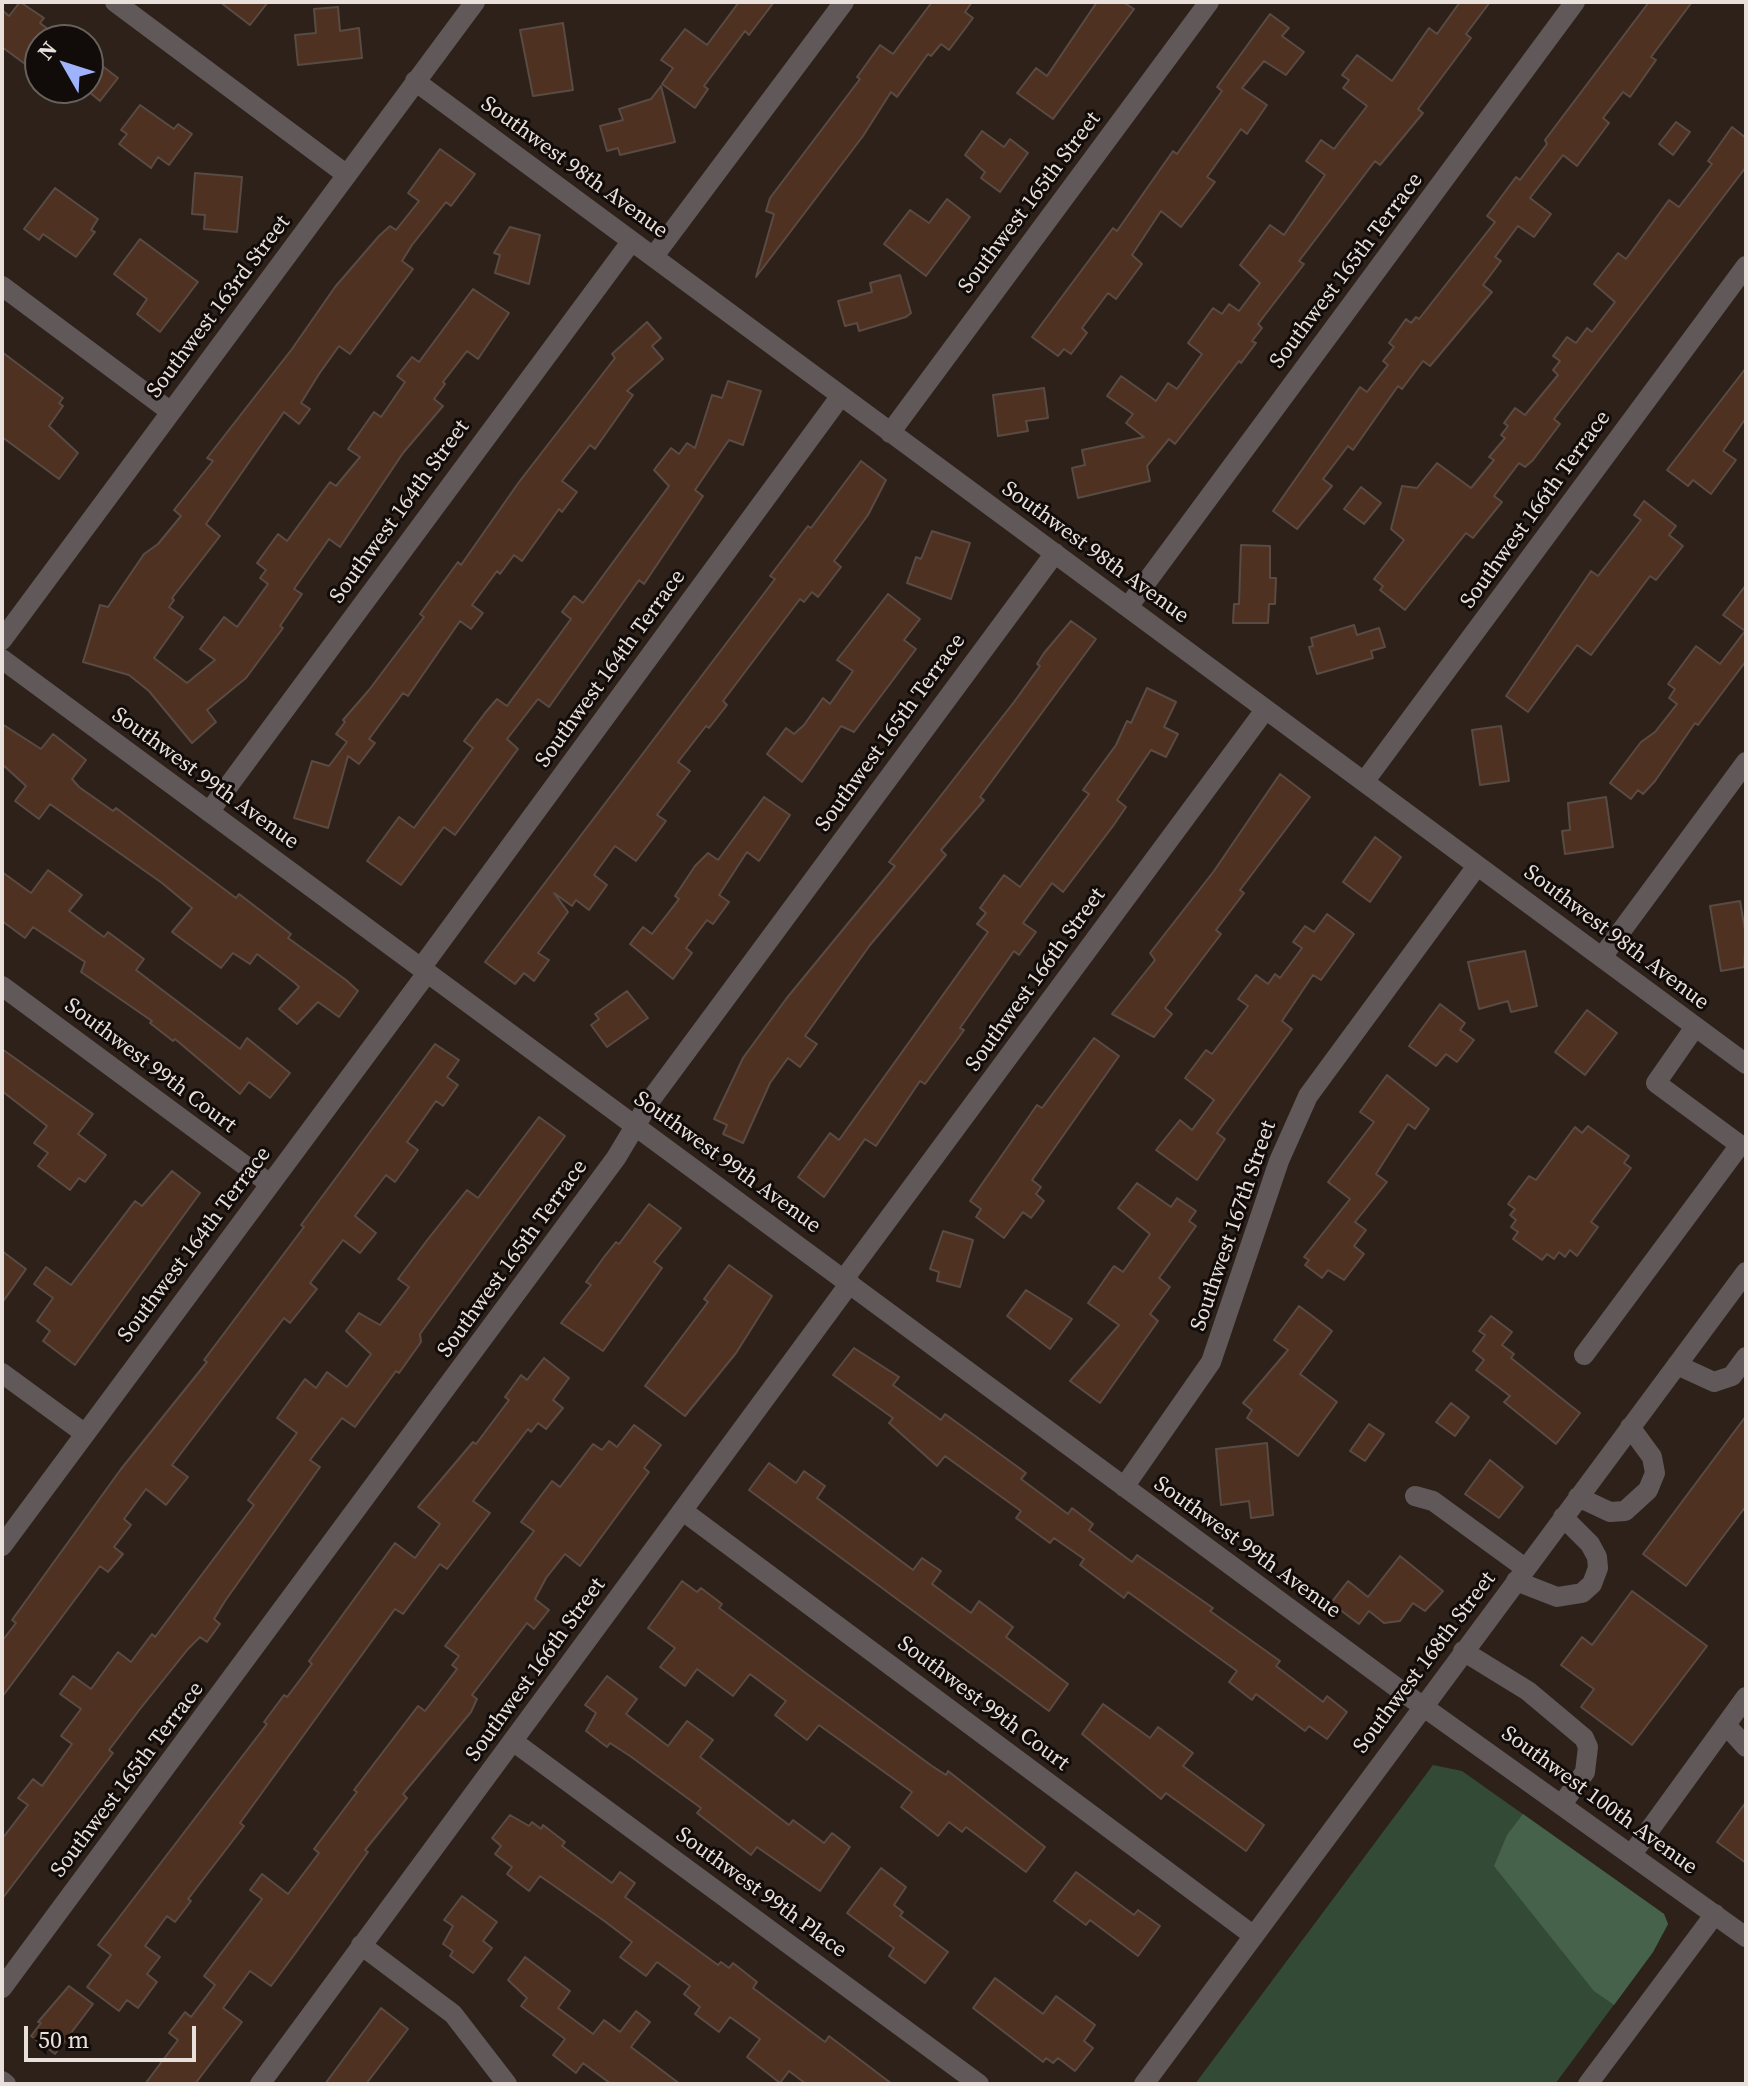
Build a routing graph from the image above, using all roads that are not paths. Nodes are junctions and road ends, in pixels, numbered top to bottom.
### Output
1 (115, 2) edge
2 (475, 2) edge
3 (844, 2) edge
4 (1209, 2) edge
5 (1575, 2) edge
6 (415, 81) junction
7 (347, 175) junction
8 (631, 242) junction
9 (654, 256) junction
10 (1746, 266) edge
11 (2, 286) edge
12 (840, 397) junction
13 (171, 412) junction
14 (890, 433) junction
15 (1055, 553) junction
16 (1128, 607) junction
17 (2, 640) edge
18 (2, 659) edge
19 (1265, 710) junction
20 (1746, 762) edge
21 (1364, 782) junction
22 (209, 812) junction
23 (1477, 866) junction
24 (1602, 957) junction
25 (424, 970) junction
26 (2, 986) edge
27 (1695, 1027) junction
28 (1746, 1064) edge
29 (636, 1126) junction
30 (270, 1184) junction
31 (1746, 1272) edge
32 (847, 1281) junction
33 (1584, 1355) dead end
34 (1746, 1357) edge
35 (1677, 1365) junction
36 (2, 1373) edge
37 (1630, 1427) junction
38 (84, 1433) junction
39 (1124, 1487) junction
40 (1415, 1496) dead end
41 (1578, 1497) junction
42 (683, 1511) junction
43 (1563, 1517) junction
44 (2, 1546) edge
45 (1520, 1574) junction
46 (1463, 1651) junction
47 (1746, 1697) edge
48 (1423, 1705) junction
49 (1726, 1725) junction
50 (514, 1742) junction
51 (1746, 1747) edge
52 (1563, 1803) junction
53 (1632, 1854) junction
54 (1715, 1914) junction
55 (1254, 1936) junction
56 (1746, 1937) edge
57 (361, 1945) junction
58 (2, 1988) edge
59 (260, 2084) edge
60 (507, 2084) edge
61 (979, 2084) edge
62 (1144, 2084) edge
63 (1588, 2084) edge

1 - 7 street
2 - 6 street, Southwest 163rd Street
3 - 9 street
4 - 14 street, Southwest 165th Street
5 - 16 street, Southwest 165th Terrace
6 - 7 street, Southwest 163rd Street
6 - 8 street, Southwest 98th Avenue
7 - 13 street, Southwest 163rd Street
8 - 9 street, Southwest 98th Avenue
8 - 22 street, Southwest 164th Street
9 - 12 street, Southwest 98th Avenue
10 - 21 street, Southwest 166th Terrace
11 - 13 street
12 - 14 street, Southwest 98th Avenue
12 - 25 street, Southwest 164th Terrace
13 - 17 street, Southwest 163rd Street
14 - 15 street, Southwest 98th Avenue
15 - 16 street, Southwest 98th Avenue
15 - 29 street, Southwest 165th Terrace
16 - 19 street, Southwest 98th Avenue
18 - 22 street, Southwest 99th Avenue
19 - 21 street, Southwest 98th Avenue
19 - 32 street, Southwest 166th Street
20 - 24 street
21 - 23 street, Southwest 98th Avenue
22 - 25 street, Southwest 99th Avenue
23 - 24 street, Southwest 98th Avenue
23 - 39 street, Southwest 167th Street
24 - 27 street, Southwest 98th Avenue
25 - 29 street, Southwest 99th Avenue
25 - 30 street, Southwest 164th Terrace
26 - 30 street, Southwest 99th Court
27 - 28 street, Southwest 98th Avenue
27 - 33 street
29 - 32 street, Southwest 99th Avenue
29 - 58 street, Southwest 165th Terrace
30 - 38 street, Southwest 164th Terrace
31 - 35 street, Southwest 168th Street
32 - 39 street, Southwest 99th Avenue
32 - 42 street, Southwest 166th Street
34 - 35 street
35 - 37 street, Southwest 168th Street
36 - 38 street
37 - 41 street, Southwest 168th Street
37 - 41 street
38 - 44 street, Southwest 164th Terrace
39 - 48 street, Southwest 99th Avenue
40 - 45 street
41 - 43 street, Southwest 168th Street
42 - 50 street, Southwest 166th Street
42 - 55 street, Southwest 99th Court
43 - 45 street, Southwest 168th Street
43 - 45 street
45 - 46 street, Southwest 168th Street
46 - 48 street, Southwest 168th Street
46 - 52 street
47 - 49 street
48 - 52 street, Southwest 100th Avenue
48 - 55 street, Southwest 168th Street
49 - 51 street
49 - 53 street
50 - 57 street, Southwest 166th Street
50 - 61 street, Southwest 99th Place
52 - 53 street, Southwest 100th Avenue
53 - 54 street, Southwest 100th Avenue
54 - 56 street, Southwest 100th Avenue
54 - 63 street
55 - 62 street, Southwest 168th Street
57 - 59 street, Southwest 166th Street
57 - 60 street

